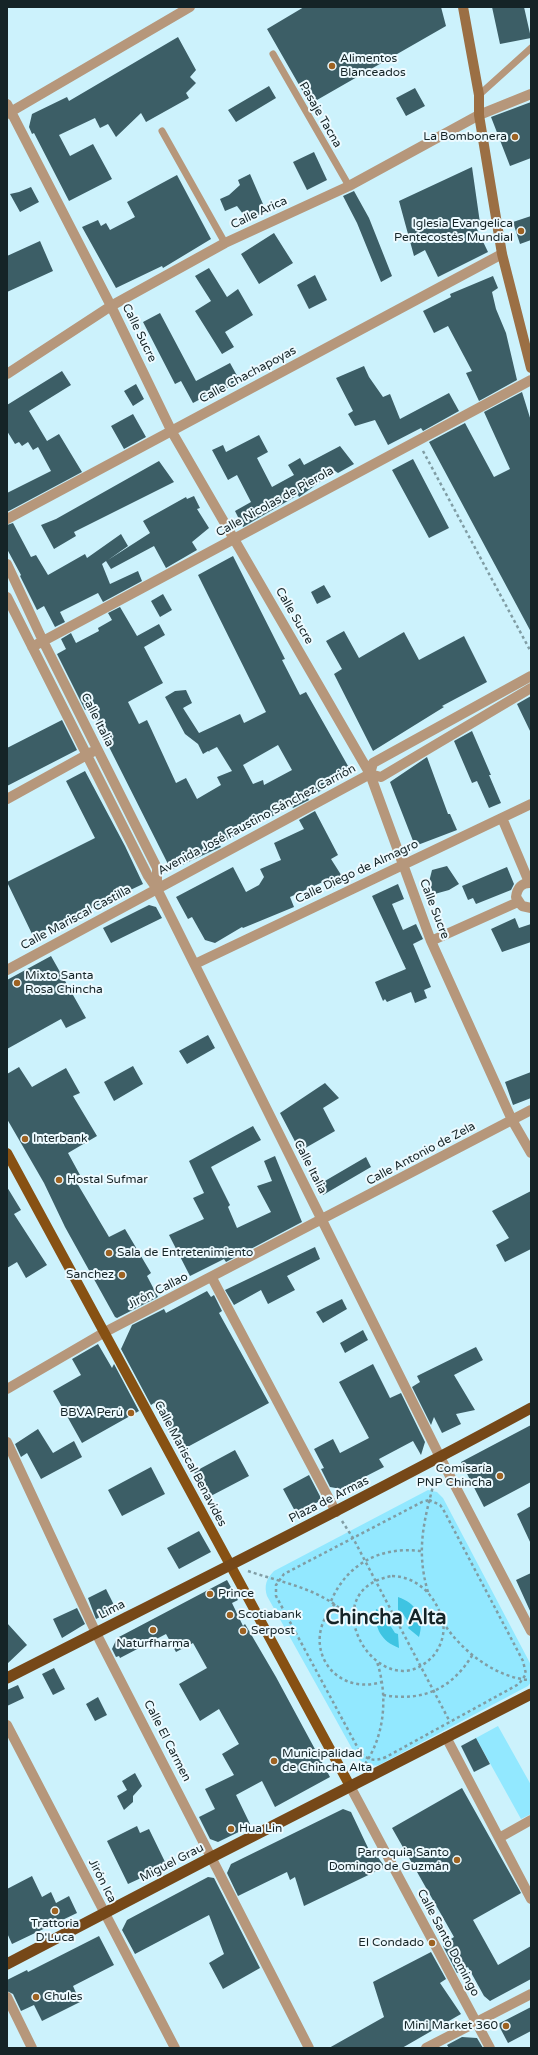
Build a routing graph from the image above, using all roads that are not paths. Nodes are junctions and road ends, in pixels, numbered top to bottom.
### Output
1 (190, 7) edge
2 (463, 7) edge
3 (531, 48) edge
4 (273, 54) dead end
5 (531, 94) edge
6 (479, 95) junction
7 (8, 110) edge
8 (479, 115) junction
9 (162, 130) dead end
10 (349, 186) junction
11 (225, 243) junction
12 (502, 254) junction
13 (111, 306) junction
14 (531, 368) edge
15 (7, 374) edge
16 (531, 380) edge
17 (172, 432) junction
18 (7, 519) edge
19 (234, 539) junction
20 (7, 564) edge
21 (7, 597) edge
22 (43, 641) junction
23 (32, 647) junction
24 (531, 676) edge
25 (531, 688) edge
26 (97, 749) junction
27 (86, 755) junction
28 (370, 774) junction
29 (7, 798) edge
30 (531, 804) edge
31 (502, 818) junction
32 (403, 865) junction
33 (530, 883) edge
34 (157, 889) junction
35 (518, 902) junction
36 (531, 908) edge
37 (432, 941) junction
38 (195, 964) junction
39 (7, 970) edge
40 (531, 1110) edge
41 (512, 1120) junction
42 (7, 1153) edge
43 (531, 1153) edge
44 (322, 1220) junction
45 (212, 1278) junction
46 (105, 1332) junction
47 (7, 1389) edge
48 (531, 1408) edge
49 (7, 1442) edge
50 (440, 1457) junction
51 (336, 1512) junction
52 (228, 1565) junction
53 (531, 1631) edge
54 (96, 1632) junction
55 (7, 1678) edge
56 (531, 1694) edge
57 (7, 1726) edge
58 (451, 1735) junction
59 (350, 1786) junction
60 (531, 1820) edge
61 (499, 1838) junction
62 (212, 1857) junction
63 (531, 1899) edge
64 (104, 1912) junction
65 (7, 1964) edge
66 (531, 1994) edge
67 (7, 1997) edge
68 (476, 2022) junction
69 (32, 2048) edge
70 (175, 2048) edge
71 (309, 2048) edge
72 (426, 2048) edge
73 (490, 2048) edge

1 - 7 street
2 - 6 main road
3 - 6 lane
4 - 10 lane, Pasaje Tacna
5 - 8 street, Calle Arica
6 - 8 main road
7 - 13 street, Calle Sucre
8 - 10 street, Calle Arica
8 - 12 main road
9 - 11 lane
10 - 11 street, Calle Arica
11 - 13 street, Calle Arica
12 - 14 main road
12 - 17 street, Calle Chachapoyas
13 - 15 street, Calle Arica
13 - 17 street, Calle Sucre
16 - 19 street, Calle Nicolas de Pierola
17 - 18 street, Calle Chachapoyas
17 - 19 street, Calle Sucre
19 - 22 street, Calle Nicolas de Pierola
19 - 28 street, Calle Sucre
20 - 22 street, Calle Italia
21 - 23 street, Calle Italia
22 - 23 street, Calle Nicolas de Pierola
22 - 26 street, Calle Italia
23 - 27 street, Calle Italia
24 - 28 street, Avenida José Faustino Sánchez Carrión
25 - 28 street, Avenida José Faustino Sánchez Carrión
26 - 27 street
26 - 34 street, Calle Italia
27 - 29 street
27 - 34 street, Calle Italia
28 - 32 street, Calle Sucre
28 - 34 street, Avenida José Faustino Sánchez Carrión
30 - 31 street, Calle Diego de Almagro
31 - 32 street, Calle Diego de Almagro
31 - 33 street
32 - 37 street, Calle Sucre
32 - 38 street, Calle Diego de Almagro
33 - 35 street
34 - 38 street, Calle Italia
34 - 39 street, Calle Mariscal Castilla
35 - 36 street
35 - 37 street
37 - 41 street, Calle Sucre
38 - 44 street, Calle Italia
40 - 41 street, Calle Antonio de Zela
41 - 43 street, Calle Sucre
41 - 44 street, Calle Antonio de Zela
42 - 46 main road, Calle Mariscal Benavides
44 - 45 street, Jirón Callao
44 - 50 street, Calle Italia
45 - 46 street, Jirón Callao
45 - 51 street
46 - 47 street, Jirón Callao
46 - 52 main road, Calle Mariscal Benavides
48 - 50 highway, Plaza de Armas
49 - 54 street, Calle El Carmen
50 - 51 highway, Plaza de Armas
50 - 53 street
51 - 52 highway, Plaza de Armas
52 - 54 highway, Lima
52 - 59 main road, Calle Mariscal Benavides
54 - 55 highway, Lima
54 - 62 street, Calle El Carmen
56 - 58 highway
57 - 64 street, Jirón Ica
58 - 59 highway
58 - 61 street
59 - 62 highway, Miguel Grau
59 - 68 street, Calle Santo Domingo
60 - 61 street
61 - 63 street
62 - 64 highway, Miguel Grau
62 - 71 street, Calle El Carmen
64 - 65 highway, Miguel Grau
64 - 70 street, Jirón Ica
66 - 68 street
67 - 69 street
68 - 72 street
68 - 73 street, Calle Santo Domingo

